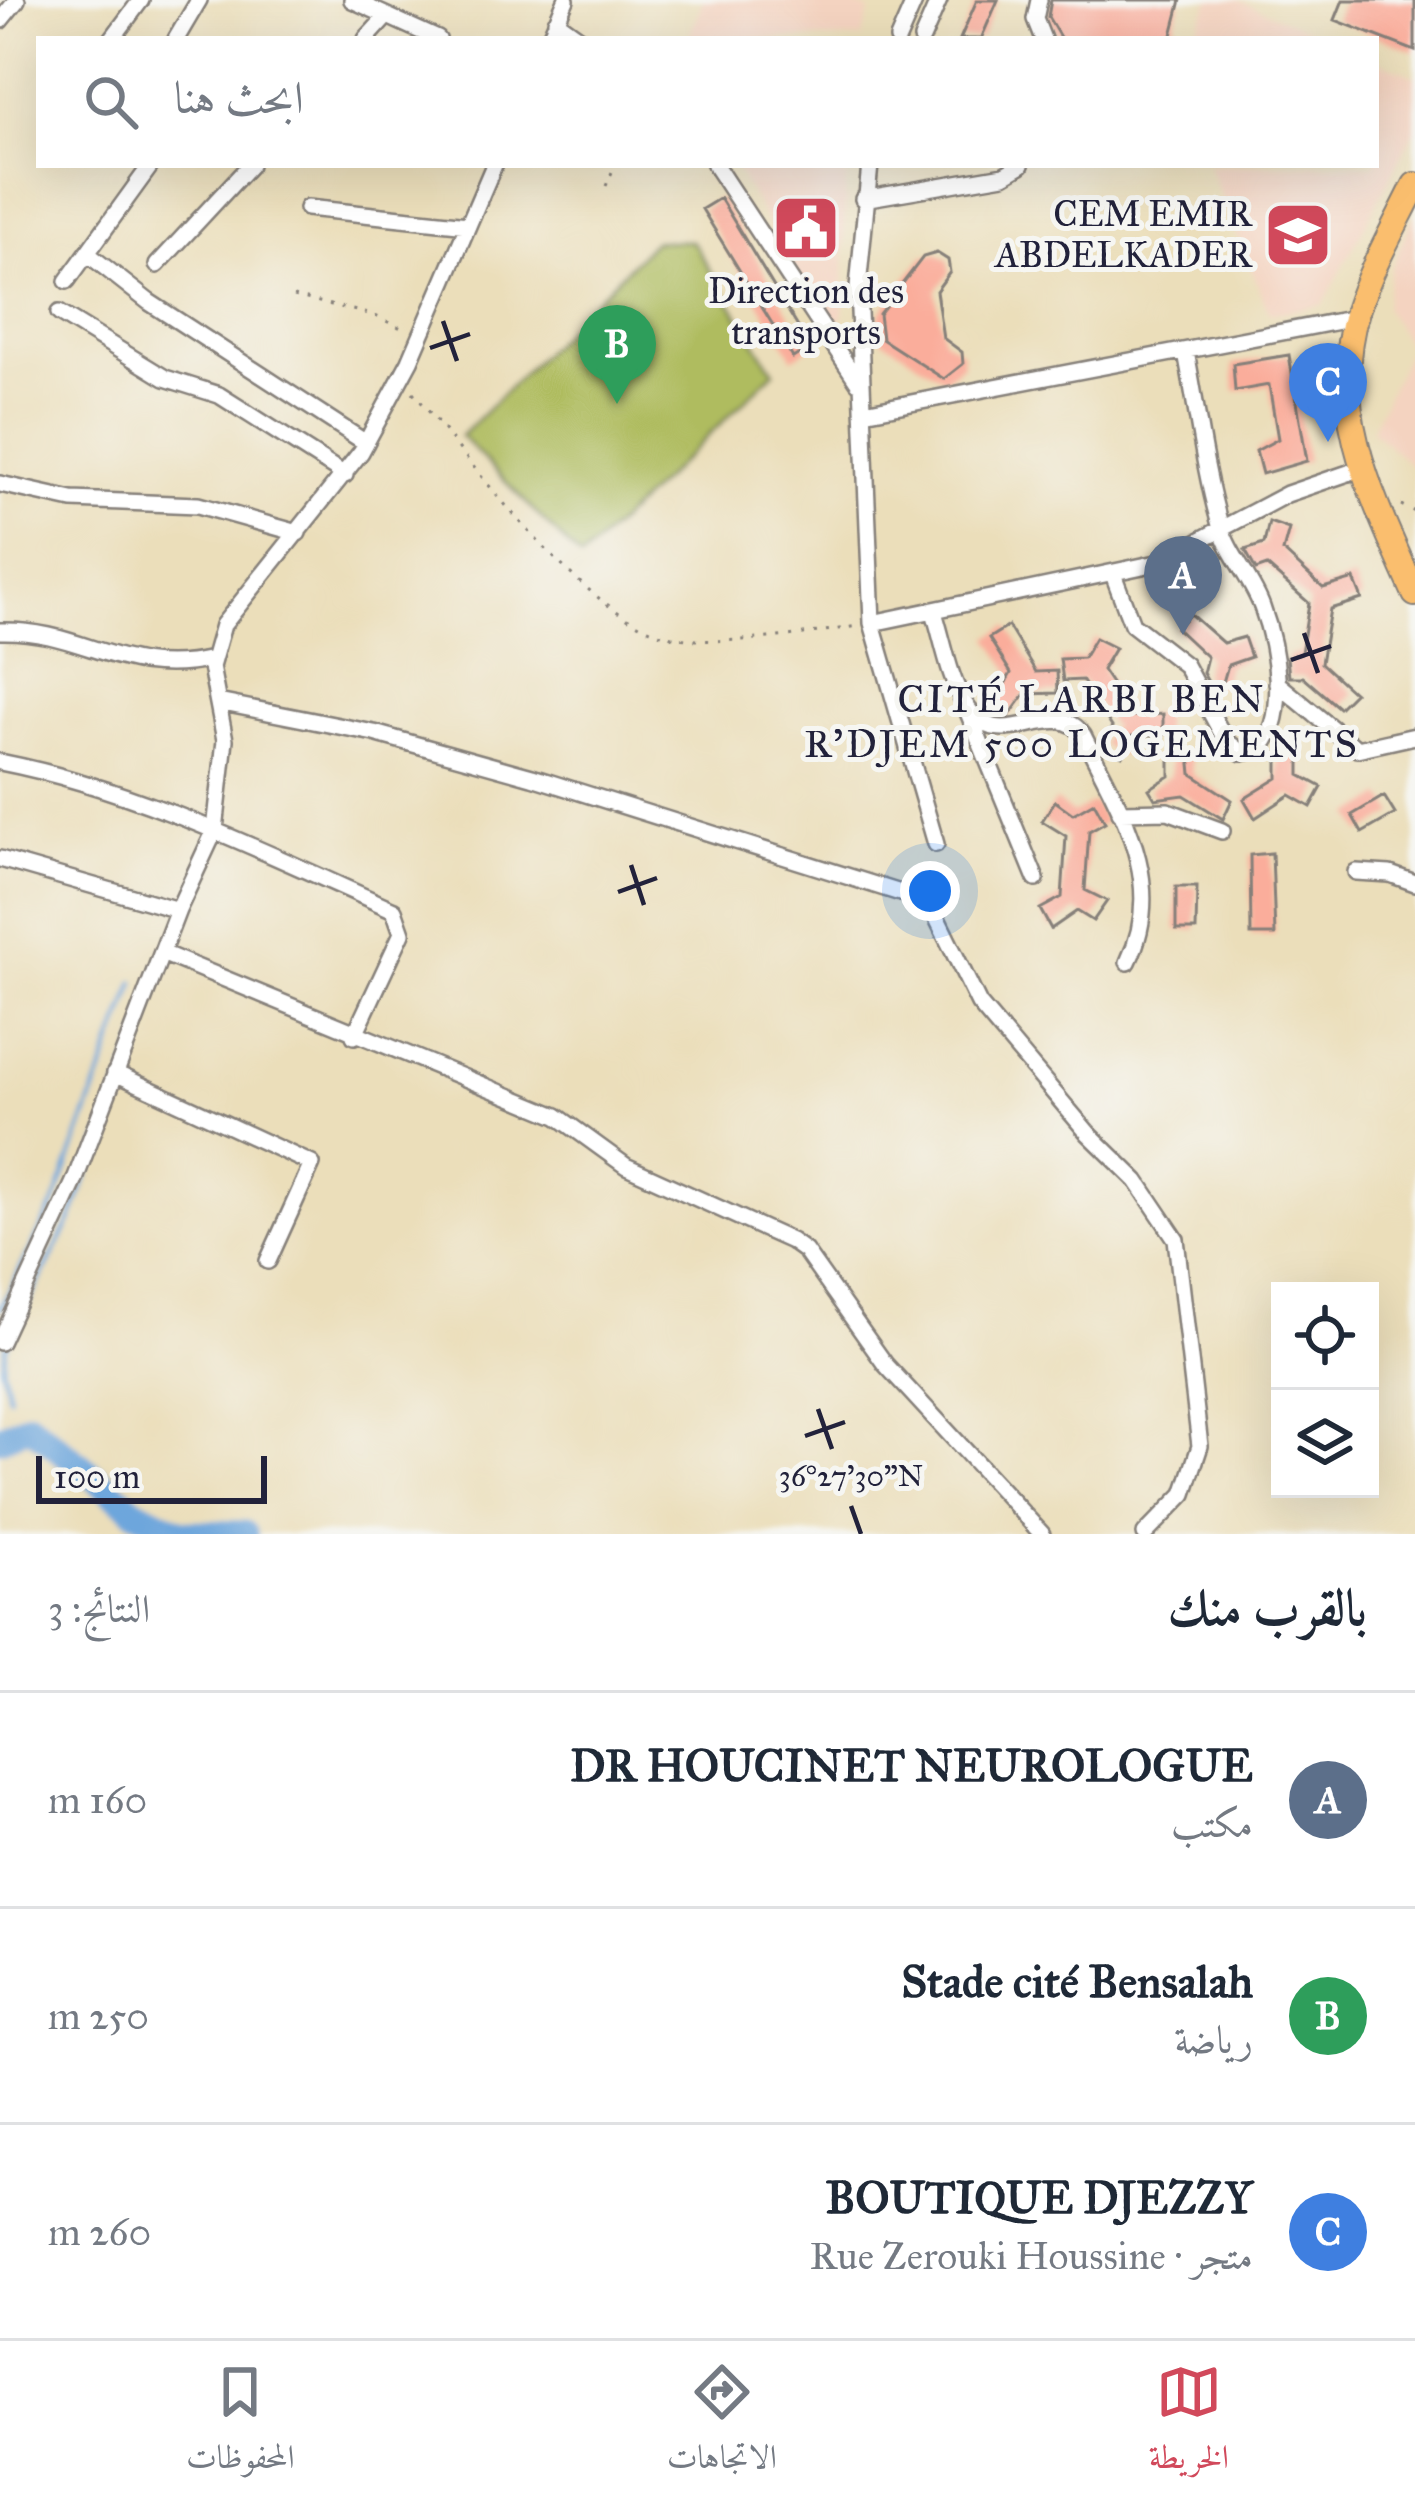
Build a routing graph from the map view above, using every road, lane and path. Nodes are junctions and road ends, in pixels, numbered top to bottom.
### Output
1 (17, 0) edge
2 (141, 0) edge
3 (199, 0) edge
4 (352, 0) edge
5 (566, 0) edge
6 (915, 0) edge
7 (938, 0) edge
8 (1039, 0) edge
9 (386, 17) junction
10 (0, 21) edge
11 (556, 21) junction
12 (114, 36) edge
13 (178, 36) edge
14 (369, 36) edge
15 (431, 36) edge
16 (550, 36) edge
17 (577, 36) edge
18 (899, 36) edge
19 (923, 36) edge
20 (1042, 36) edge
21 (150, 168) edge
22 (247, 168) edge
23 (493, 168) edge
24 (614, 168) edge
25 (717, 168) edge
26 (869, 168) edge
27 (1016, 168) edge
28 (1415, 185) edge
29 (606, 186) dead end
30 (863, 200) junction
31 (307, 208) dead end
32 (468, 225) junction
33 (88, 254) junction
34 (157, 265) dead end
35 (67, 281) dead end
36 (294, 296) dead end
37 (58, 313) dead end
38 (1355, 318) junction
39 (420, 337) junction
40 (1186, 352) junction
41 (402, 379) junction
42 (859, 385) junction
43 (864, 412) junction
44 (366, 443) junction
45 (1360, 469) junction
46 (345, 475) junction
47 (0, 484) edge
48 (1220, 529) junction
49 (298, 533) junction
50 (1113, 574) junction
51 (1415, 594) edge
52 (934, 612) junction
53 (872, 623) junction
54 (0, 631) edge
55 (213, 659) junction
56 (1277, 683) junction
57 (218, 702) junction
58 (965, 705) junction
59 (1415, 736) edge
60 (0, 762) edge
61 (1120, 812) junction
62 (215, 830) junction
63 (1222, 831) dead end
64 (936, 844) dead end
65 (0, 860) edge
66 (1356, 872) dead end
67 (1036, 879) dead end
68 (1415, 884) edge
69 (178, 910) junction
70 (162, 953) junction
71 (1128, 962) dead end
72 (354, 1036) junction
73 (115, 1073) junction
74 (268, 1261) dead end
75 (1, 1336) edge
76 (1042, 1534) edge
77 (1145, 1534) edge

1 - 10 street
2 - 12 street
3 - 13 street
4 - 9 street
5 - 11 street
6 - 18 street
7 - 19 street
8 - 20 street
9 - 14 street
9 - 15 street
11 - 16 street
11 - 17 street
21 - 33 street
22 - 34 street
23 - 32 street
24 - 29 path
25 - 42 street
26 - 30 street
27 - 30 street
28 - 38 main road
30 - 42 street
31 - 32 street
32 - 39 street
33 - 35 street
33 - 44 street
36 - 39 path
37 - 46 street
38 - 40 street
38 - 45 main road
39 - 41 street
40 - 43 street
40 - 48 street
41 - 44 street
41 - 53 path
42 - 43 street
43 - 53 street
44 - 46 street
45 - 48 street
45 - 51 main road
46 - 49 street
47 - 49 street
48 - 50 street
48 - 56 street
49 - 55 street
50 - 52 street
50 - 56 street
52 - 53 street
52 - 58 street
53 - 64 street
54 - 55 street
55 - 57 street
56 - 59 street
57 - 62 street
57 - 77 street
58 - 61 street
58 - 67 street
60 - 62 street
61 - 63 street
61 - 71 street
62 - 69 street
62 - 72 street
65 - 69 street
66 - 68 street
69 - 70 street
70 - 72 street
70 - 73 street
72 - 76 street
73 - 74 street
73 - 75 street

